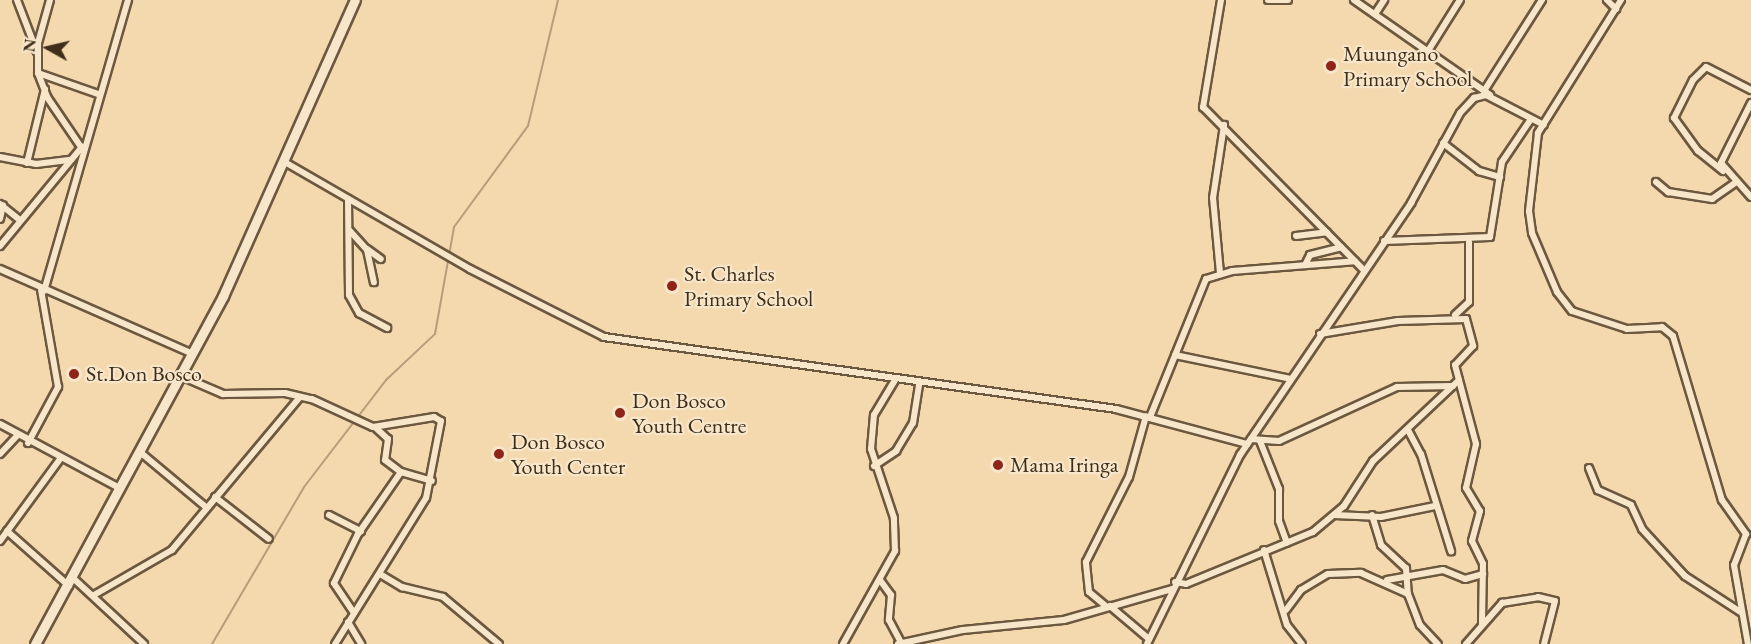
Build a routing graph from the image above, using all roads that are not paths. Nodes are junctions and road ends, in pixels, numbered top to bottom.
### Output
1 (17, 0) edge
2 (50, 0) edge
3 (128, 0) edge
4 (355, 0) edge
5 (1221, 0) edge
6 (1268, 0) edge
7 (1287, 0) edge
8 (1354, 0) edge
9 (1384, 0) edge
10 (1460, 0) edge
11 (1542, 0) edge
12 (1607, 0) edge
13 (1621, 0) edge
14 (1616, 9) junction
15 (1375, 14) junction
16 (1428, 51) junction
17 (37, 52) junction
18 (38, 73) junction
19 (45, 89) junction
20 (1751, 90) edge
21 (1484, 91) junction
22 (98, 93) junction
23 (1490, 96) junction
24 (1751, 103) edge
25 (1531, 119) junction
26 (1224, 125) junction
27 (1544, 125) junction
28 (1443, 143) junction
29 (83, 145) junction
30 (0, 157) edge
31 (71, 160) junction
32 (283, 161) junction
33 (27, 163) junction
34 (1723, 171) junction
35 (1500, 177) junction
36 (1656, 182) dead end
37 (1736, 183) junction
38 (1751, 197) edge
39 (348, 199) junction
40 (1, 204) edge
41 (0, 219) edge
42 (20, 220) junction
43 (350, 231) junction
44 (1327, 232) junction
45 (1296, 236) dead end
46 (1384, 242) junction
47 (1469, 242) junction
48 (0, 246) edge
49 (1341, 247) junction
50 (366, 249) junction
51 (381, 259) dead end
52 (1355, 261) junction
53 (1305, 265) junction
54 (0, 269) edge
55 (1362, 269) junction
56 (1220, 273) junction
57 (374, 282) dead end
58 (42, 291) junction
59 (1469, 302) junction
60 (1454, 315) junction
61 (1467, 322) junction
62 (387, 328) dead end
63 (1320, 334) junction
64 (193, 354) junction
65 (1175, 355) junction
66 (181, 376) junction
67 (1291, 379) junction
68 (895, 380) junction
69 (1456, 383) junction
70 (919, 384) junction
71 (300, 397) junction
72 (1148, 416) junction
73 (0, 424) edge
74 (373, 427) junction
75 (1408, 430) junction
76 (17, 436) junction
77 (1260, 441) junction
78 (1249, 442) junction
79 (28, 443) junction
80 (140, 452) junction
81 (0, 454) edge
82 (60, 459) junction
83 (874, 466) junction
84 (1589, 468) dead end
85 (401, 472) junction
86 (432, 481) junction
87 (121, 489) junction
88 (215, 497) junction
89 (1435, 506) junction
90 (207, 508) junction
91 (329, 514) dead end
92 (1334, 515) junction
93 (1372, 515) junction
94 (1748, 530) edge
95 (7, 531) junction
96 (360, 531) junction
97 (269, 539) dead end
98 (0, 541) edge
99 (1287, 543) junction
100 (1264, 550) junction
101 (1451, 551) dead end
102 (380, 574) junction
103 (1483, 574) junction
104 (1407, 578) junction
105 (880, 580) junction
106 (1386, 580) junction
107 (71, 582) junction
108 (1175, 582) junction
109 (1172, 590) junction
110 (1407, 594) junction
111 (94, 595) junction
112 (1108, 606) junction
113 (1286, 610) junction
114 (354, 613) junction
115 (1742, 613) junction
116 (348, 622) junction
117 (1482, 624) junction
118 (1148, 642) edge
119 (35, 644) edge
120 (143, 644) edge
121 (336, 644) edge
122 (361, 644) edge
123 (499, 644) edge
124 (843, 644) edge
125 (900, 644) edge
126 (1302, 644) edge
127 (1438, 644) edge
128 (1466, 644) edge
129 (1544, 644) edge
130 (1748, 644) edge

1 - 17 street
2 - 17 street
3 - 22 street
4 - 32 street
5 - 26 street
6 - 7 street
8 - 15 street
9 - 15 street
10 - 16 street
11 - 21 street
12 - 14 street
13 - 14 street
14 - 27 street
15 - 16 street
16 - 21 street
17 - 18 street
18 - 19 street
18 - 22 street
19 - 29 street
19 - 33 street
20 - 34 street
21 - 23 street
22 - 29 street
23 - 25 street
23 - 28 street
24 - 34 street
25 - 27 street
25 - 35 street
26 - 44 street
26 - 56 street
27 - 94 street
28 - 35 street
28 - 46 street
29 - 31 street
29 - 58 street
30 - 33 street
31 - 33 street
31 - 42 street
32 - 39 street
32 - 64 street
34 - 37 street
35 - 47 street
36 - 37 street
37 - 38 street
39 - 43 street
39 - 68 street
40 - 41 street
40 - 42 street
42 - 48 street
43 - 50 street
43 - 62 street
44 - 45 street
44 - 49 street
46 - 47 street
46 - 55 street
47 - 59 street
49 - 52 street
49 - 53 street
50 - 51 street
50 - 57 street
52 - 53 street
52 - 55 street
53 - 56 street
54 - 58 street
55 - 63 street
56 - 65 street
58 - 64 street
58 - 79 street
59 - 60 street
59 - 61 street
60 - 61 street
60 - 63 street
61 - 69 street
63 - 67 street
64 - 66 street
65 - 67 street
65 - 72 street
66 - 71 street
66 - 80 street
67 - 78 street
68 - 70 street
68 - 83 street
69 - 75 street
69 - 77 street
69 - 103 street
70 - 72 street
70 - 83 street
71 - 74 street
71 - 88 street
72 - 78 street
72 - 112 street
73 - 76 street
74 - 85 street
74 - 86 street
75 - 89 street
75 - 92 street
76 - 79 street
76 - 81 street
77 - 78 street
77 - 99 street
78 - 108 street
79 - 82 street
80 - 87 street
80 - 90 street
82 - 87 street
82 - 95 street
83 - 105 street
84 - 115 street
85 - 86 street
85 - 96 street
86 - 102 street
87 - 107 street
88 - 90 street
88 - 97 street
89 - 93 street
89 - 101 street
90 - 111 street
91 - 96 street
92 - 93 street
92 - 99 street
93 - 104 street
94 - 115 street
95 - 98 street
95 - 107 street
96 - 114 street
99 - 100 street
100 - 108 street
100 - 113 street
102 - 114 street
102 - 123 street
103 - 104 street
103 - 117 street
104 - 106 street
104 - 110 street
105 - 124 street
105 - 125 street
106 - 110 street
106 - 113 street
107 - 111 street
107 - 119 street
108 - 109 street
109 - 112 street
109 - 118 street
110 - 127 street
111 - 120 street
112 - 118 street
112 - 125 street
113 - 126 street
114 - 116 street
115 - 130 street
116 - 121 street
116 - 122 street
117 - 128 street
117 - 129 street

